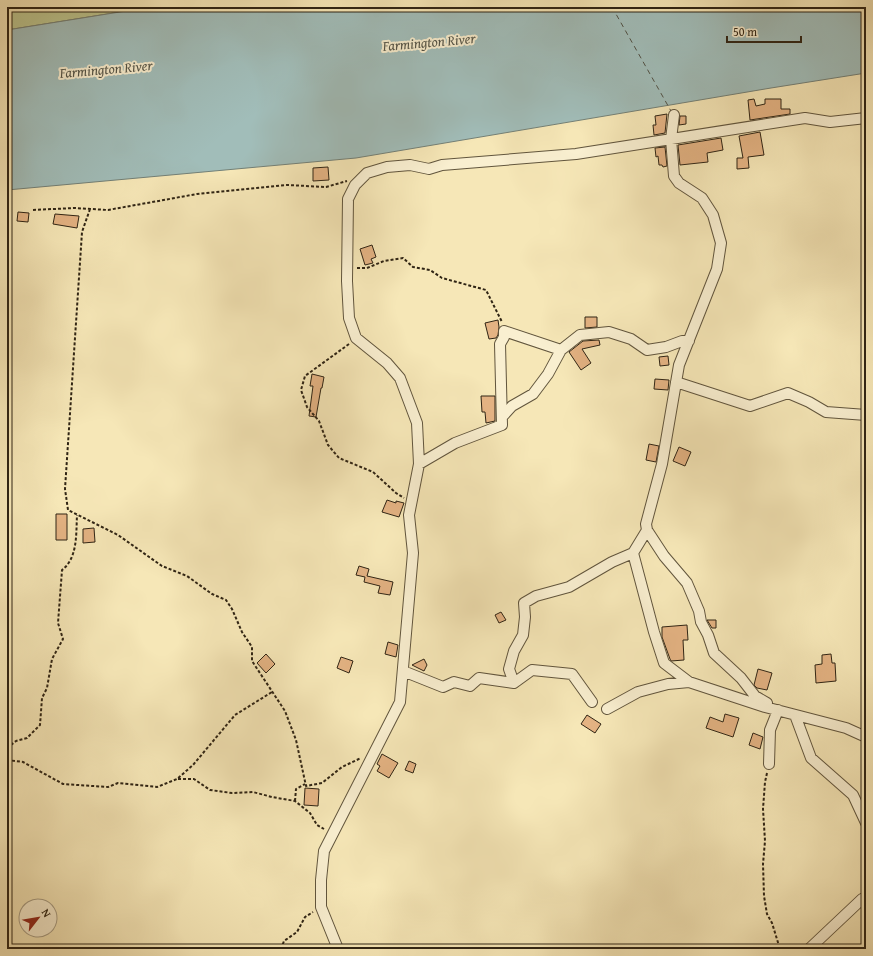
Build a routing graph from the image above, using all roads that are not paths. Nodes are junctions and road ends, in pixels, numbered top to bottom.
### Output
1 (674, 115) dead end
2 (866, 118) edge
3 (671, 139) junction
4 (689, 341) junction
5 (561, 350) junction
6 (676, 382) junction
7 (866, 415) edge
8 (502, 417) junction
9 (420, 464) junction
10 (647, 530) junction
11 (633, 553) junction
12 (403, 671) junction
13 (689, 682) junction
14 (514, 683) junction
15 (592, 702) dead end
16 (607, 709) dead end
17 (775, 710) junction
18 (795, 715) junction
19 (866, 737) edge
20 (770, 764) road end
21 (866, 823) edge
22 (866, 897) edge
23 (338, 949) edge
24 (809, 949) edge

1 - 3 street
2 - 3 street
3 - 4 street
3 - 9 street
4 - 5 street
4 - 6 street
5 - 8 street
5 - 8 street
6 - 7 street
6 - 10 street
8 - 9 street
9 - 12 street
10 - 11 street
10 - 17 street
11 - 13 street
11 - 14 street
12 - 14 street
12 - 23 street
13 - 16 street
13 - 17 street
14 - 15 street
17 - 18 street
17 - 20 street
18 - 19 street
18 - 21 street
22 - 24 street

